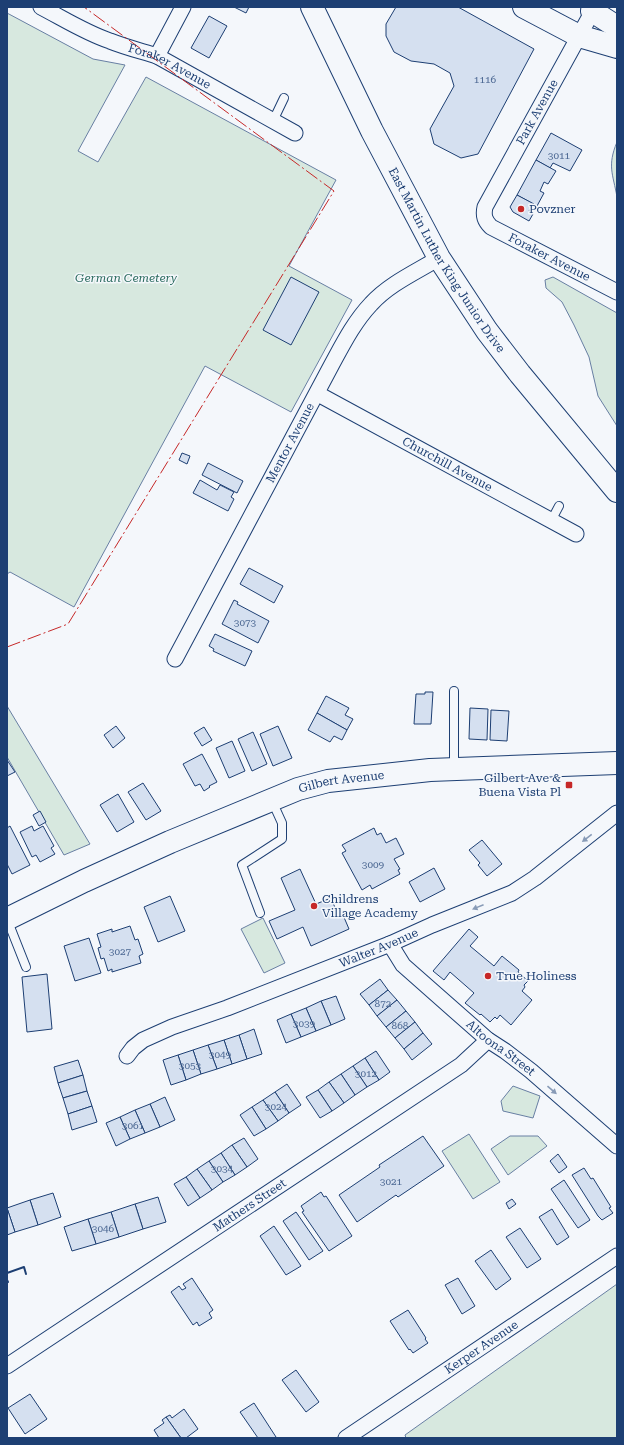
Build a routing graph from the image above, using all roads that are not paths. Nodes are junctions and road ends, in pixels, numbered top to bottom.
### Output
1 (41, 7) edge
2 (183, 7) edge
3 (312, 7) edge
4 (524, 7) edge
5 (594, 9) edge
6 (617, 27) edge
7 (579, 36) junction
8 (617, 47) edge
9 (157, 56) junction
10 (284, 98) dead end
11 (273, 121) junction
12 (295, 133) dead end
13 (484, 219) joint
14 (439, 258) junction
15 (617, 292) edge
16 (318, 394) junction
17 (617, 491) edge
18 (559, 506) dead end
19 (551, 520) junction
20 (576, 534) dead end
21 (175, 659) dead end
22 (454, 691) dead end
23 (617, 763) edge
24 (454, 770) junction
25 (272, 800) junction
26 (617, 813) edge
27 (84, 881) junction
28 (7, 904) edge
29 (260, 913) dead end
30 (7, 919) edge
31 (390, 944) junction
32 (26, 967) dead end
33 (488, 1040) junction
34 (127, 1056) dead end
35 (617, 1146) edge
36 (617, 1256) edge
37 (7, 1366) edge
38 (346, 1438) edge

1 - 9 street, Foraker Avenue
2 - 9 street
3 - 14 main road, East Martin Luther King Junior Drive
4 - 7 main road
5 - 6 main road
5 - 7 street, Park Avenue
7 - 8 main road
7 - 13 street, Park Avenue
9 - 11 street, Foraker Avenue
10 - 11 lane
11 - 12 street, Foraker Avenue
13 - 15 street, Foraker Avenue
14 - 16 street, Mentor Avenue
14 - 17 main road, East Martin Luther King Junior Drive
16 - 19 street, Churchill Avenue
16 - 21 street, Mentor Avenue
18 - 19 lane
19 - 20 street, Churchill Avenue
22 - 24 lane
23 - 24 main road, Gilbert Avenue
24 - 25 main road, Gilbert Avenue
25 - 27 main road, Gilbert Avenue
25 - 29 lane
26 -> 31 street, Walter Avenue
27 - 28 main road, Gilbert Avenue
27 - 30 main road, Gilbert Avenue
30 - 32 lane
31 - 33 street, Altoona Street
31 - 34 street, Walter Avenue
33 -> 35 street, Altoona Street
33 - 37 street, Mathers Street
36 - 38 street, Kerper Avenue

